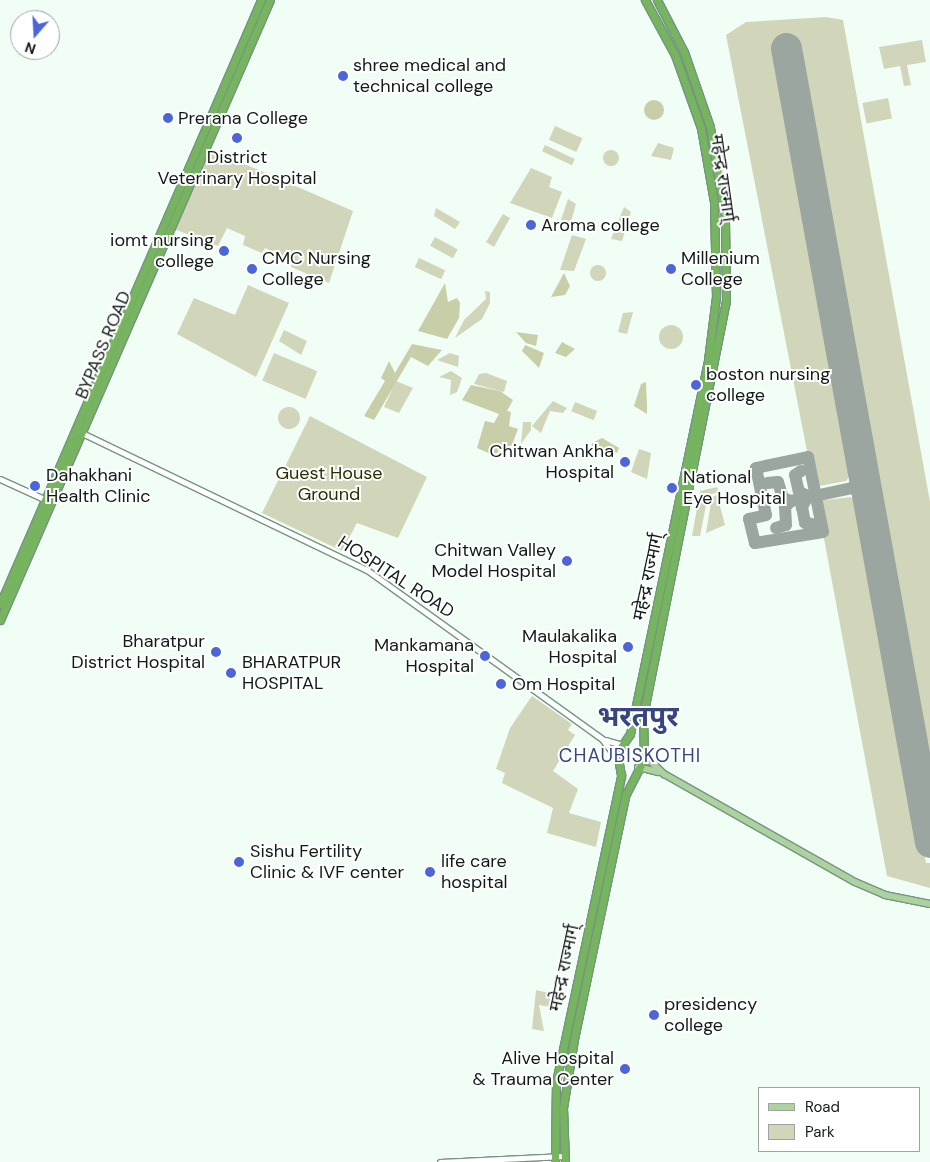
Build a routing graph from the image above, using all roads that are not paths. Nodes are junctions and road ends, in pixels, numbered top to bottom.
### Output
1 (261, 0) edge
2 (270, 0) edge
3 (645, 0) edge
4 (657, 0) edge
5 (78, 432) junction
6 (0, 479) edge
7 (48, 501) junction
8 (0, 604) edge
9 (0, 620) edge
10 (602, 739) junction
11 (624, 744) junction
12 (643, 753) junction
13 (617, 760) junction
14 (637, 768) junction
15 (664, 774) junction
16 (930, 904) edge
17 (555, 1159) edge
18 (564, 1159) edge
19 (440, 1162) edge

1 - 5 highway, BYPASS ROAD
2 - 5 highway, BYPASS ROAD
3 - 11 highway, महेन्द्र राज्मार्ग्
4 - 12 highway, महेन्द्र राज्मार्ग्
5 - 7 highway, BYPASS ROAD
5 - 10 street, HOSPITAL ROAD
6 - 7 street
7 - 8 highway, BYPASS ROAD
7 - 9 highway, BYPASS ROAD
10 - 11 street, HOSPITAL ROAD
10 - 13 street, HOSPITAL ROAD
11 - 12 highway
11 - 13 highway, महेन्द्र राज्मार्ग्
12 - 14 highway, महेन्द्र राज्मार्ग्
12 - 15 main road
13 - 14 highway
13 - 17 highway, महेन्द्र राज्मार्ग्
14 - 15 main road
14 - 18 highway, महेन्द्र राज्मार्ग्
15 - 16 main road
17 - 18 street
17 - 19 street

